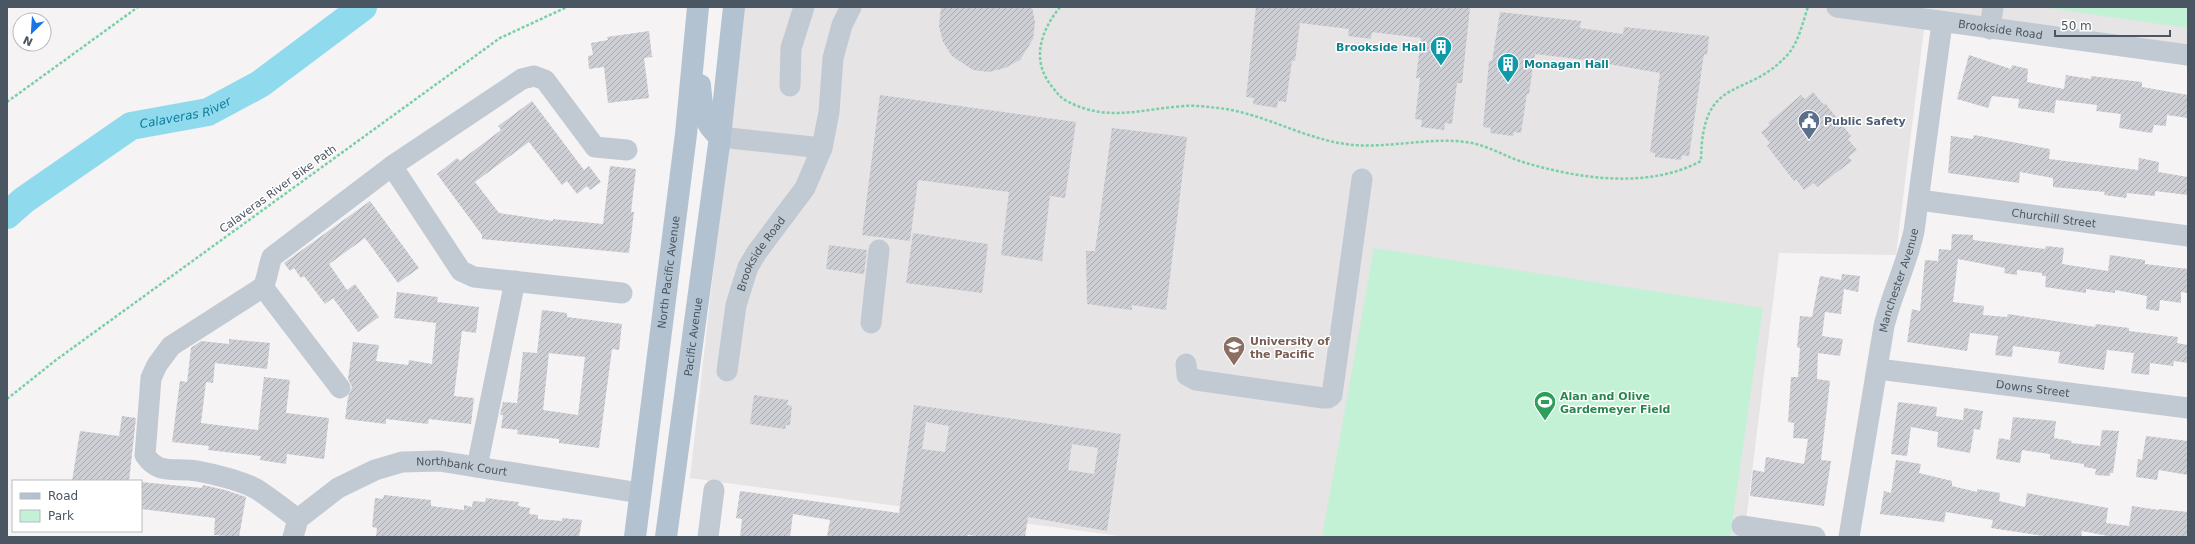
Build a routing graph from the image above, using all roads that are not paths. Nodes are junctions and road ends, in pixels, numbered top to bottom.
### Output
1 (734, 7) edge
2 (804, 7) edge
3 (851, 7) edge
4 (1837, 7) edge
5 (1993, 7) edge
6 (697, 16) edge
7 (1942, 23) junction
8 (1990, 29) junction
9 (2188, 55) edge
10 (790, 86) dead end
11 (720, 137) junction
12 (822, 148) junction
13 (627, 150) dead end
14 (392, 166) junction
15 (1362, 179) dead end
16 (1919, 200) junction
17 (2188, 236) edge
18 (879, 250) dead end
19 (515, 281) junction
20 (263, 287) junction
21 (622, 293) dead end
22 (871, 323) dead end
23 (1186, 364) dead end
24 (1878, 369) junction
25 (727, 371) dead end
26 (340, 388) dead end
27 (2188, 408) edge
28 (477, 467) junction
29 (714, 490) dead end
30 (640, 494) junction
31 (1742, 526) dead end
32 (295, 528) edge
33 (635, 537) edge
34 (660, 537) edge
35 (666, 537) edge
36 (708, 537) edge
37 (1815, 537) edge
38 (1849, 537) edge

1 - 11 main road
2 - 10 street
3 - 12 street, Brookside Road
4 - 7 street, Brookside Road
5 - 8 street
6 - 11 main road
6 - 30 main road, North Pacific Avenue
7 - 8 street, Brookside Road
7 - 16 street, Manchester Avenue
8 - 9 street, Brookside Road
11 - 12 street
11 - 35 main road, Pacific Avenue
12 - 25 street, Brookside Road
13 - 14 street
14 - 19 street
14 - 20 street
15 - 23 street
16 - 17 street, Churchill Street
16 - 24 street, Manchester Avenue
18 - 22 street
19 - 21 street
19 - 28 street
20 - 26 street
20 - 32 street
24 - 27 street, Downs Street
24 - 38 street, Manchester Avenue
28 - 30 street, Northbank Court
28 - 32 street, Northbank Court
29 - 36 street
30 - 33 main road, North Pacific Avenue
30 - 34 main road
31 - 37 street

